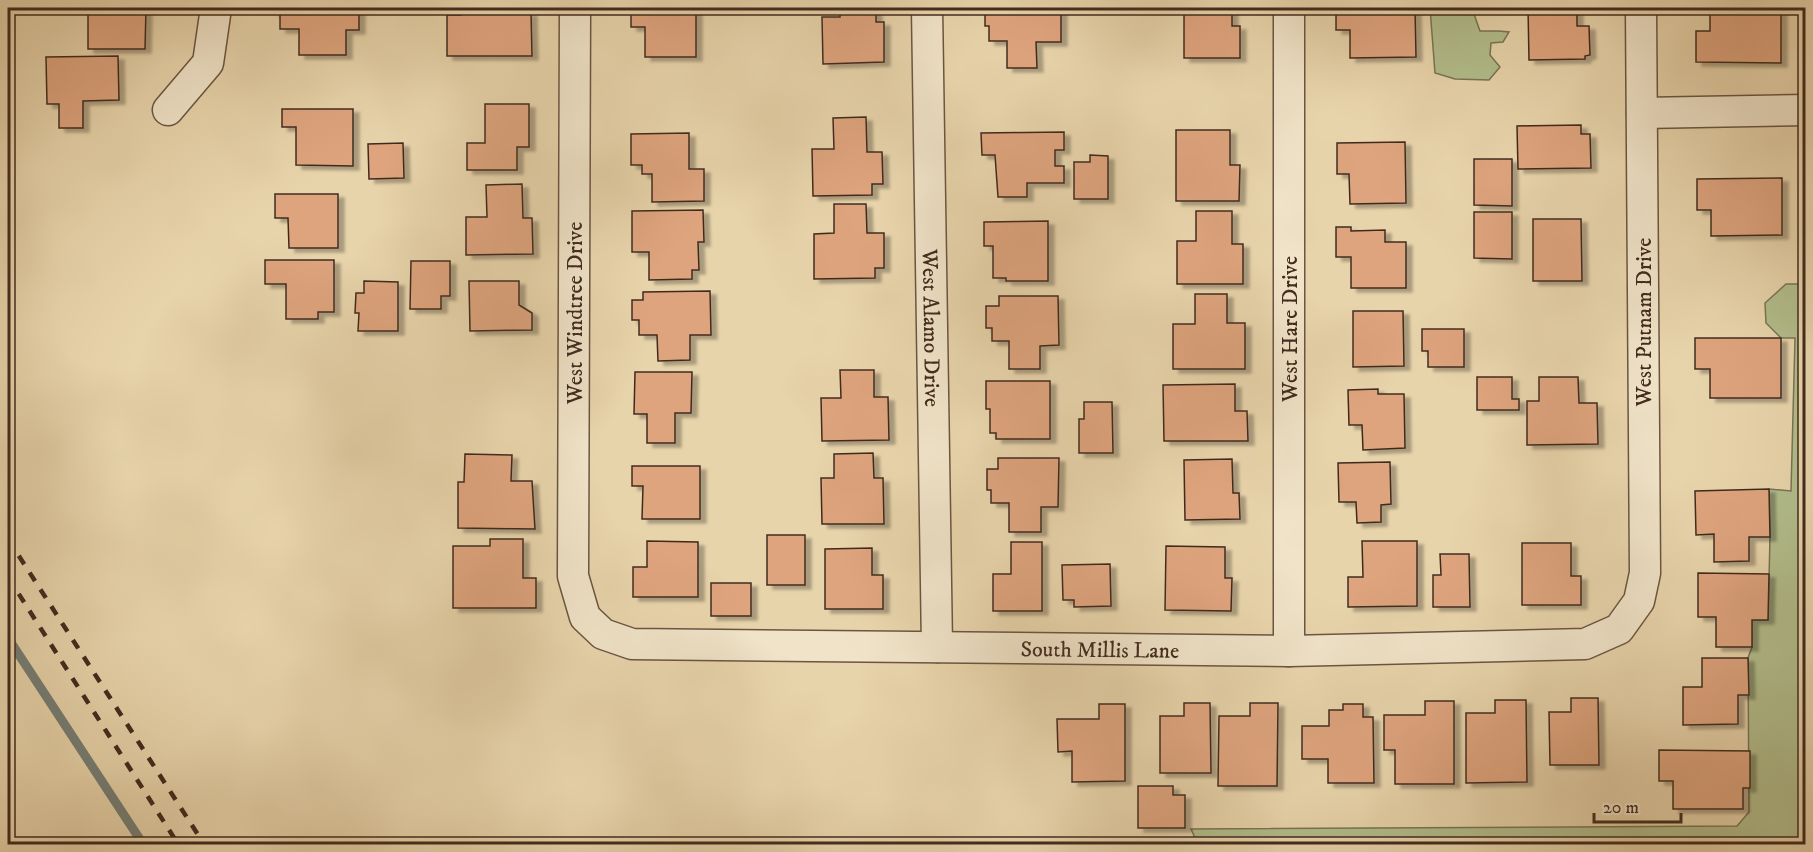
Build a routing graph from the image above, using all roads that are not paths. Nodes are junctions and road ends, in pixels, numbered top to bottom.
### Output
1 (216, 8) edge
2 (575, 8) edge
3 (927, 8) edge
4 (1289, 8) edge
5 (1641, 8) edge
6 (168, 110) dead end
7 (1806, 110) edge
8 (1642, 113) junction
9 (585, 617) joint
10 (1619, 629) joint
11 (937, 647) junction
12 (1289, 651) junction

1 - 6 street
2 - 9 street, West Windtree Drive
3 - 11 street, West Alamo Drive
4 - 12 street, West Hare Drive
5 - 8 street, West Putnam Drive
7 - 8 street
8 - 10 street, West Putnam Drive
9 - 11 street, South Millis Lane
10 - 12 street, South Millis Lane
11 - 12 street, South Millis Lane

